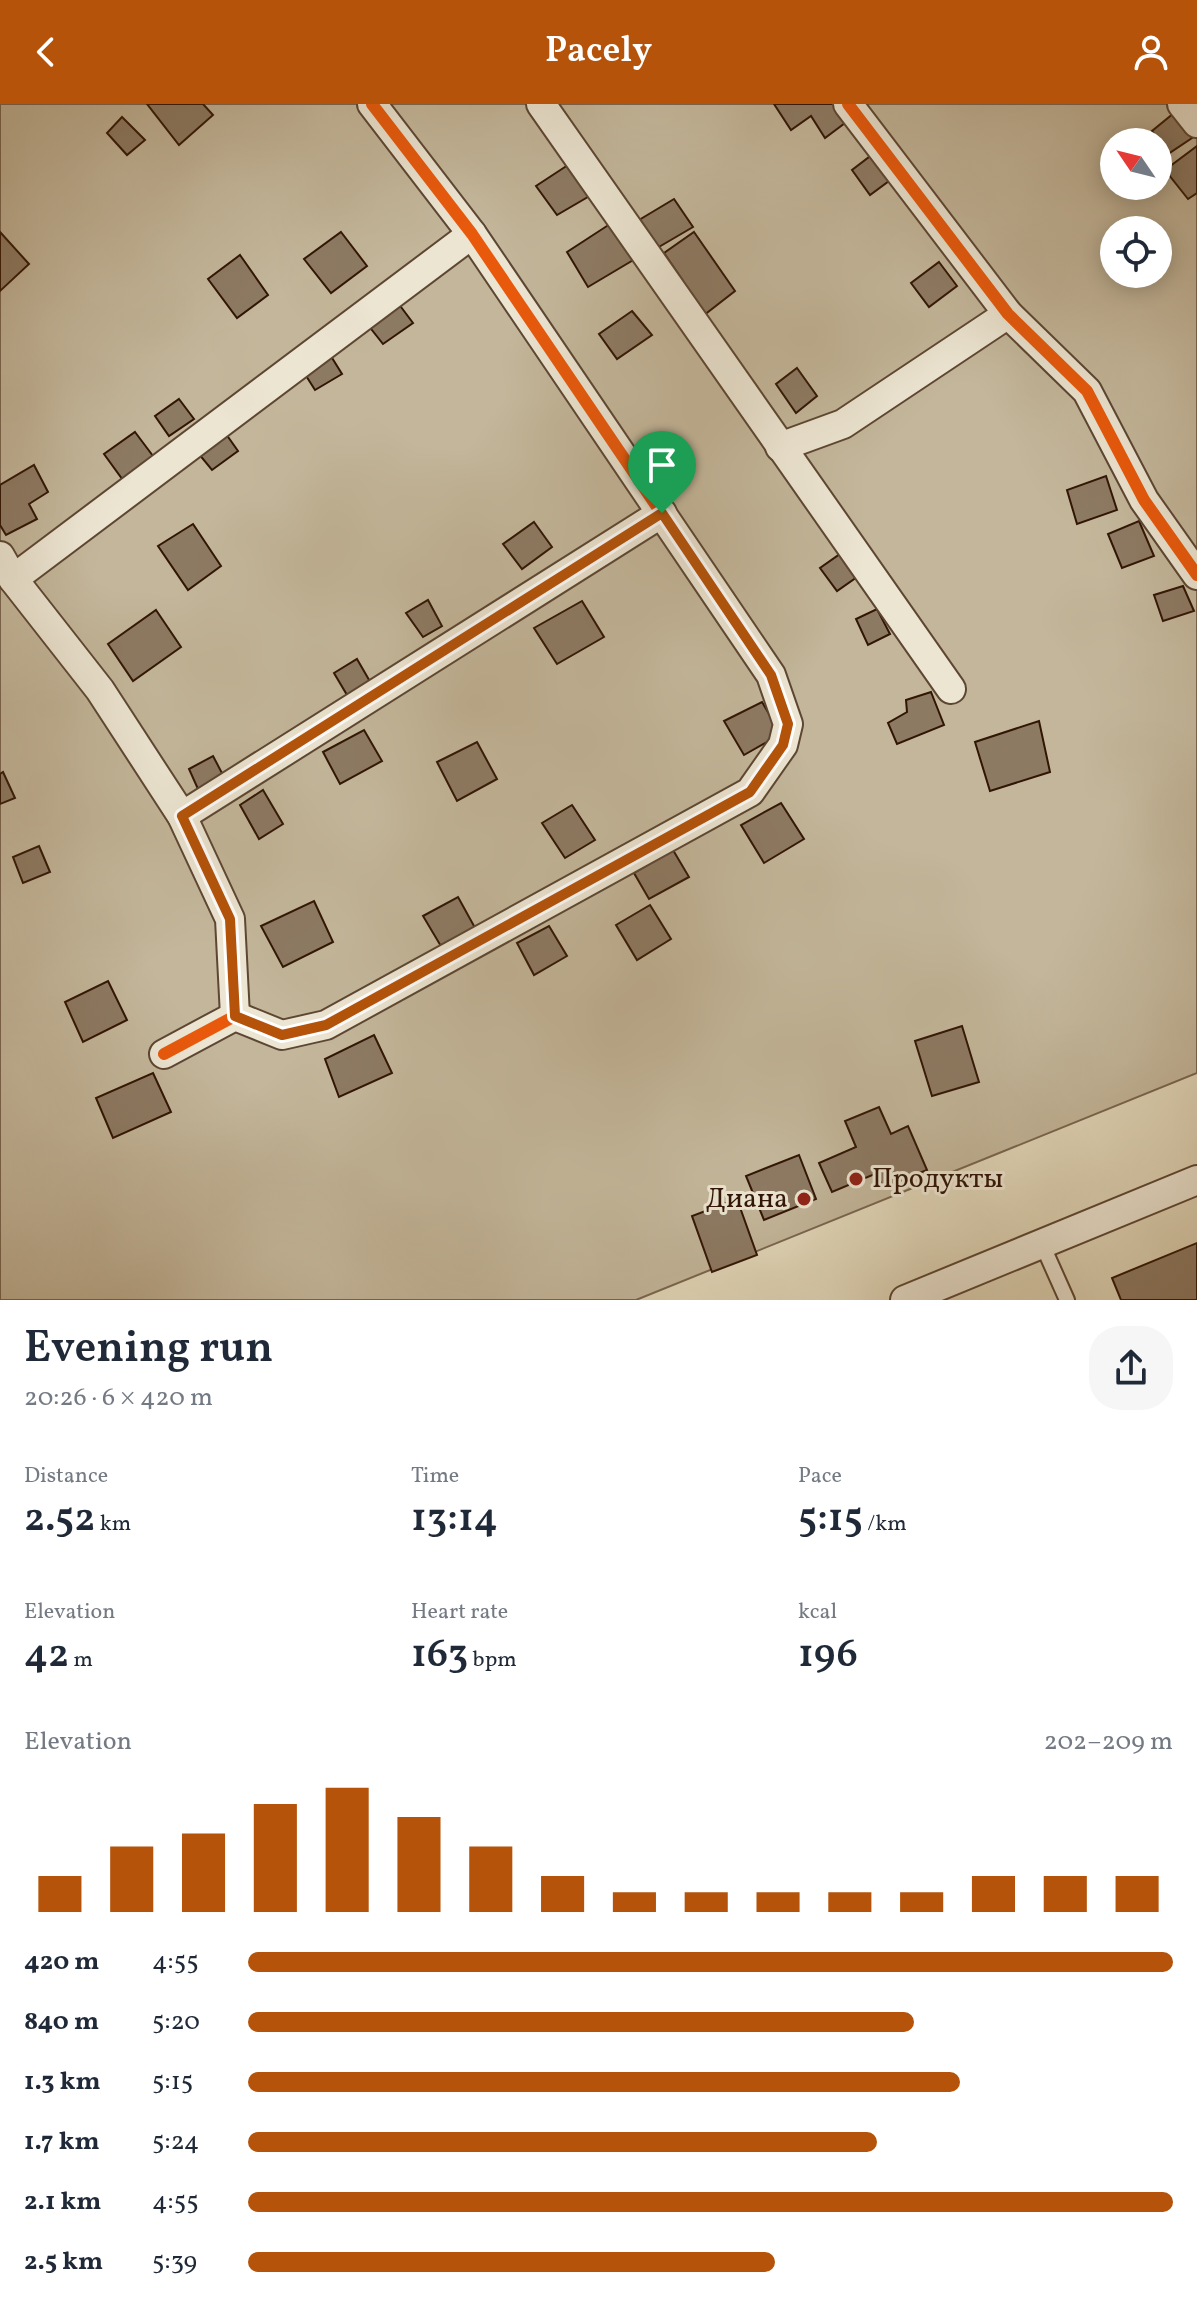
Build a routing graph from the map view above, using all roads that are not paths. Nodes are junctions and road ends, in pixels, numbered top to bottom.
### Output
1 (372, 104) edge
2 (541, 104) edge
3 (848, 104) edge
4 (1182, 104) edge
5 (1197, 123) edge
6 (472, 234) junction
7 (1008, 314) junction
8 (780, 447) junction
9 (662, 513) junction
10 (7, 568) edge
11 (1197, 575) edge
12 (951, 689) dead end
13 (182, 816) junction
14 (235, 1016) junction
15 (164, 1054) dead end
16 (1197, 1180) edge
17 (1042, 1244) junction
18 (905, 1300) edge
19 (1067, 1300) edge

1 - 6 street
2 - 8 street
3 - 7 street
4 - 5 street
6 - 9 street
6 - 10 street
7 - 8 street
7 - 11 street
8 - 12 street
9 - 13 street
9 - 14 street
10 - 13 street
13 - 14 street
14 - 15 street
16 - 17 street
17 - 18 street
17 - 19 lane

